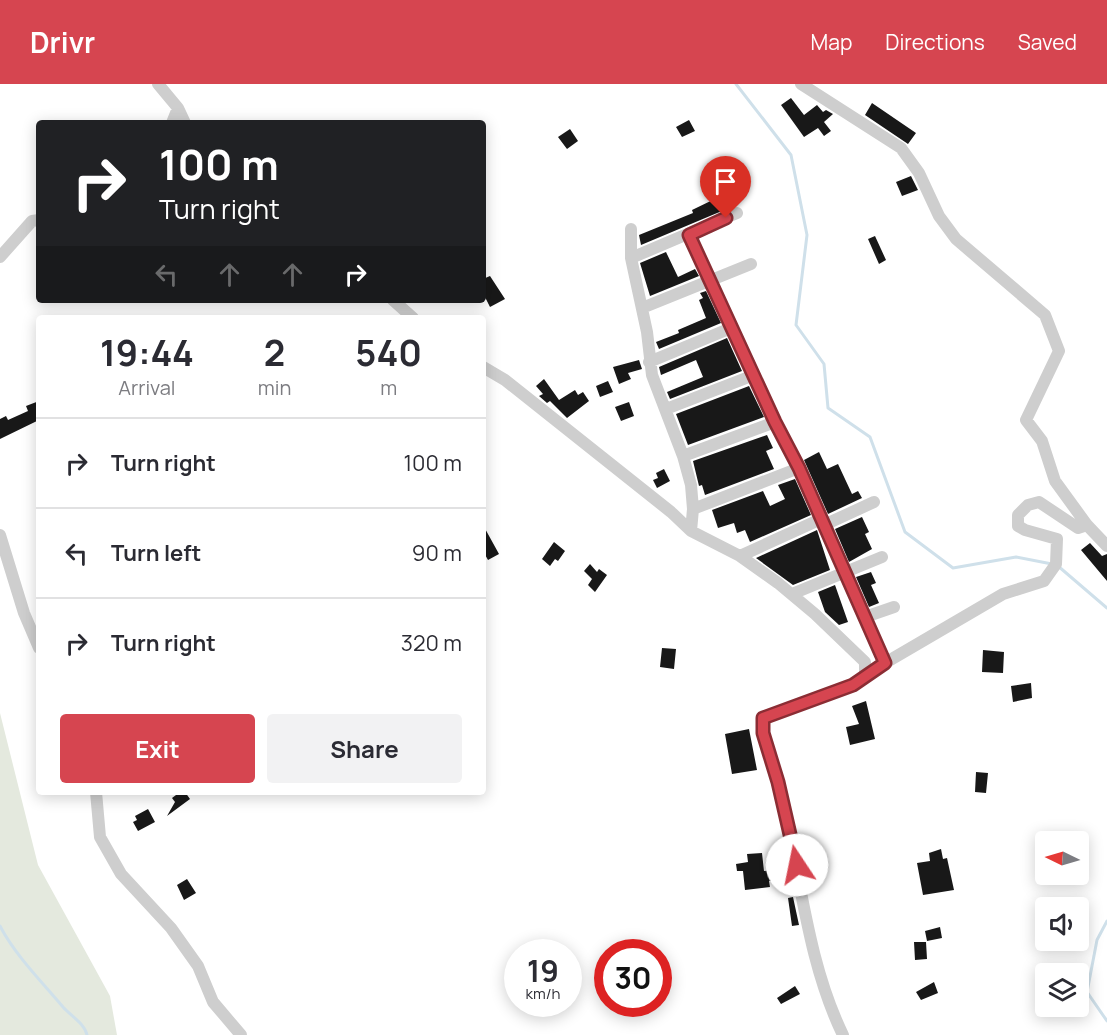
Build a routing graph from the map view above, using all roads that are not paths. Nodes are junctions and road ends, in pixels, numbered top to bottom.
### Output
1 (158, 84) edge
2 (801, 84) edge
3 (177, 108) junction
4 (173, 120) edge
5 (183, 120) edge
6 (737, 213) dead end
7 (36, 220) edge
8 (632, 229) dead end
9 (689, 235) junction
10 (0, 257) edge
11 (631, 258) junction
12 (751, 264) dead end
13 (709, 282) junction
14 (396, 303) edge
15 (642, 308) junction
16 (409, 315) edge
17 (732, 328) junction
18 (649, 362) junction
19 (486, 369) edge
20 (754, 375) junction
21 (666, 409) junction
22 (775, 422) junction
23 (683, 456) junction
24 (799, 468) junction
25 (873, 502) dead end
26 (693, 509) junction
27 (823, 522) junction
28 (1087, 525) junction
29 (691, 531) junction
30 (0, 535) edge
31 (1107, 546) edge
32 (740, 556) junction
33 (882, 557) dead end
34 (845, 571) junction
35 (792, 594) junction
36 (894, 607) dead end
37 (865, 617) junction
38 (36, 641) edge
39 (885, 663) junction
40 (865, 675) junction
41 (96, 795) edge
42 (240, 1035) edge
43 (843, 1035) edge

1 - 3 street
2 - 28 street
3 - 4 street
3 - 5 street
6 - 9 street
7 - 10 street
8 - 11 street
9 - 11 street
9 - 13 street
11 - 15 street
12 - 13 street
13 - 15 street
13 - 17 street
14 - 16 street
15 - 18 street
17 - 18 street
17 - 20 street
18 - 21 street
19 - 29 street
20 - 21 street
20 - 22 street
21 - 23 street
22 - 23 street
22 - 24 street
23 - 26 street
24 - 26 street
24 - 27 street
25 - 27 street
26 - 29 street
27 - 32 street
27 - 34 street
28 - 31 street
28 - 39 street
29 - 32 street
30 - 38 street
32 - 35 street
33 - 34 street
34 - 35 street
34 - 37 street
35 - 40 street
36 - 37 street
37 - 39 street
39 - 40 street
40 - 43 street
41 - 42 street

